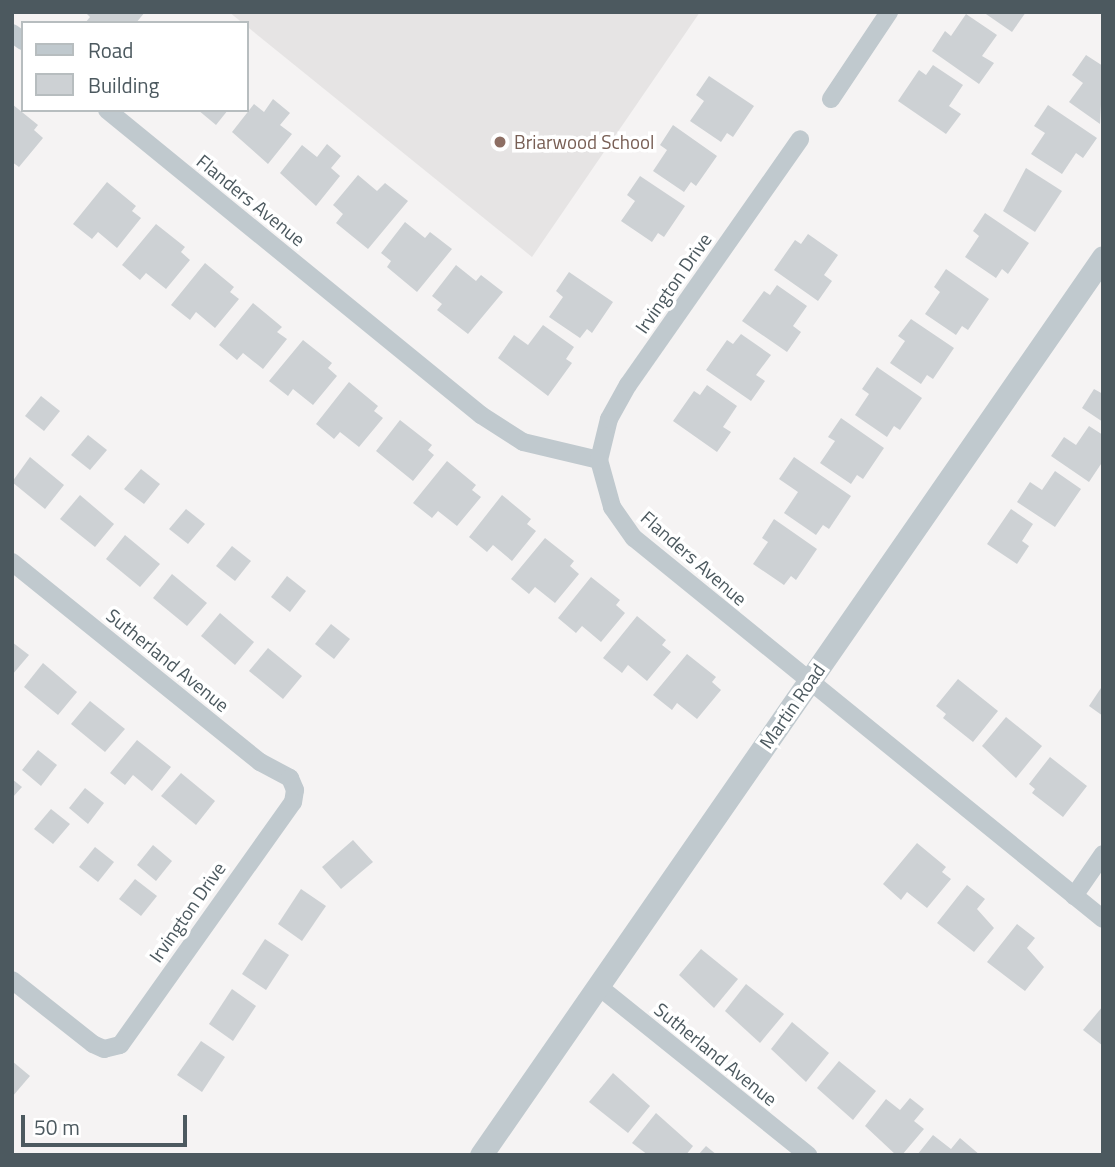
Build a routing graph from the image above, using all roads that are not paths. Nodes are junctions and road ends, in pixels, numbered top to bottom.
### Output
1 (889, 12) edge
2 (831, 99) dead end
3 (109, 112) edge
4 (800, 139) dead end
5 (1103, 257) edge
6 (599, 460) junction
7 (12, 562) edge
8 (809, 681) junction
9 (295, 790) joint
10 (1103, 854) edge
11 (1074, 896) junction
12 (1103, 919) edge
13 (12, 980) edge
14 (598, 986) junction
15 (481, 1155) edge
16 (808, 1155) edge

1 - 2 street
3 - 6 street, Flanders Avenue
4 - 6 street, Irvington Drive
5 - 8 street, Martin Road
6 - 8 street, Flanders Avenue
7 - 9 street, Sutherland Avenue
8 - 11 street, Flanders Avenue
8 - 14 street, Martin Road
9 - 13 street, Irvington Drive
10 - 11 street
11 - 12 street, Flanders Avenue
14 - 15 street, Martin Road
14 - 16 street, Sutherland Avenue

